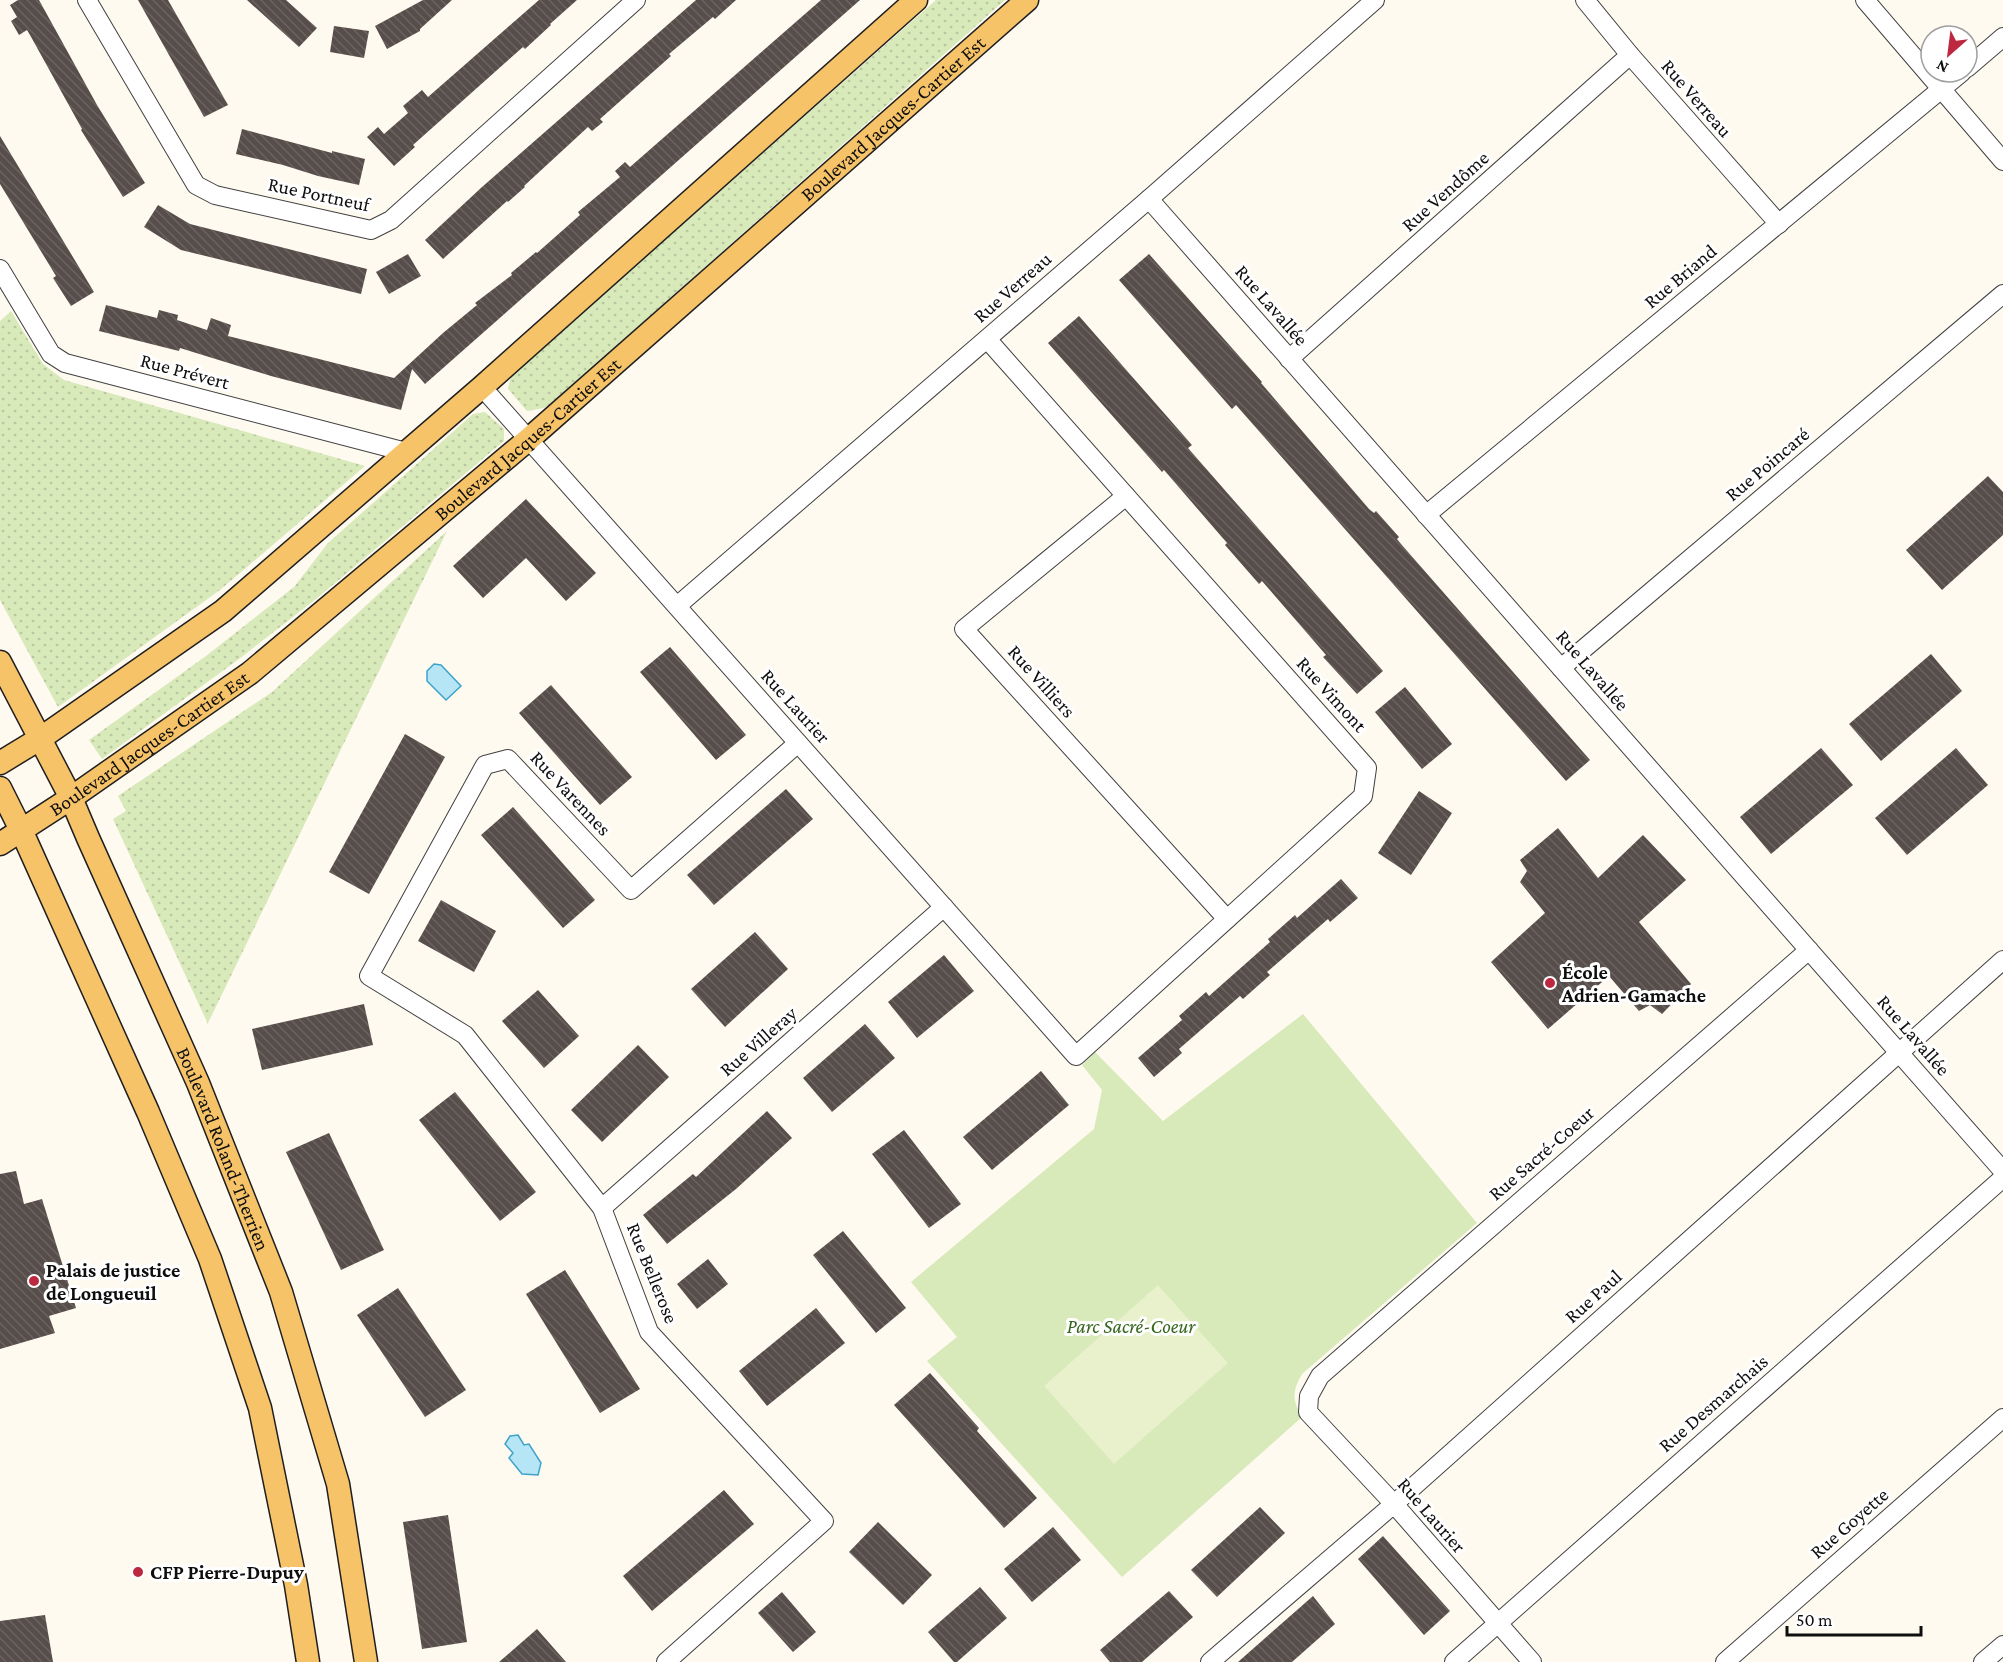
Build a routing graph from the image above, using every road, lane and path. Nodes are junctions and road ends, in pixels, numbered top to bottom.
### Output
1 (87, 0) edge
2 (636, 0) edge
3 (916, 0) edge
4 (1027, 0) edge
5 (1375, 0) edge
6 (1585, 0) edge
7 (1865, 0) edge
8 (2003, 38) edge
9 (1630, 56) junction
10 (1979, 58) edge
11 (1948, 84) edge
12 (1942, 89) junction
13 (2003, 160) edge
14 (1149, 199) junction
15 (1779, 224) junction
16 (0, 269) edge
17 (2003, 294) edge
18 (987, 339) junction
19 (1289, 359) junction
20 (482, 387) junction
21 (529, 439) junction
22 (406, 452) junction
23 (1126, 496) junction
24 (1426, 515) junction
25 (677, 606) junction
26 (0, 662) edge
27 (1561, 668) junction
28 (41, 738) junction
29 (798, 743) junction
30 (0, 763) edge
31 (0, 788) edge
32 (71, 798) junction
33 (22, 832) junction
34 (0, 844) edge
35 (944, 907) junction
36 (1227, 919) junction
37 (1809, 950) junction
38 (2003, 960) edge
39 (369, 976) joint
40 (1900, 1053) junction
41 (1076, 1056) joint
42 (2003, 1171) edge
43 (2003, 1178) edge
44 (602, 1208) junction
45 (1309, 1396) joint
46 (2003, 1418) edge
47 (1394, 1504) junction
48 (1498, 1623) junction
49 (2003, 1645) edge
50 (308, 1662) edge
51 (366, 1662) edge
52 (666, 1662) edge
53 (1210, 1662) edge
54 (1454, 1662) edge
55 (1532, 1662) edge
56 (1725, 1662) edge
57 (1983, 1662) edge

1 - 2 street, Rue Portneuf
3 - 20 main road
4 - 21 main road, Boulevard Jacques-Cartier Est
5 - 14 street, Rue Verreau
6 - 9 street, Rue Verreau
7 - 12 street
8 - 10 street
9 - 15 street, Rue Verreau
9 - 19 street, Rue Vendôme
11 - 12 street, Rue Briand
12 - 13 street
12 - 15 street, Rue Briand
14 - 18 street, Rue Verreau
14 - 19 street, Rue Lavallée
15 - 24 street, Rue Briand
16 - 22 street, Rue Prévert
17 - 27 street, Rue Poincaré
18 - 23 street, Rue Vimont
18 - 25 street, Rue Verreau
19 - 24 street, Rue Lavallée
20 - 21 street, Rue Laurier
20 - 22 main road
21 - 25 street, Rue Laurier
21 - 32 main road, Boulevard Jacques-Cartier Est
22 - 28 main road
23 - 36 street, Rue Vimont
23 - 36 street, Rue Villiers
24 - 27 street, Rue Lavallée
25 - 29 street, Rue Laurier
26 - 28 main road, Boulevard Roland-Therrien
27 - 37 street, Rue Lavallée
28 - 30 main road
28 - 32 main road, Boulevard Roland-Therrien
29 - 35 street, Rue Laurier
29 - 39 street, Rue Varennes
31 - 33 main road
32 - 33 main road, Boulevard Jacques-Cartier Est
32 - 51 main road, Boulevard Roland-Therrien
33 - 34 main road, Boulevard Jacques-Cartier Est
33 - 50 main road
35 - 41 street, Rue Laurier
35 - 44 street, Rue Villeray
36 - 41 street, Rue Vimont
37 - 40 street, Rue Lavallée
37 - 45 street, Rue Sacré-Coeur
38 - 40 street, Rue Paul
39 - 44 street, Rue Bellerose
40 - 42 street, Rue Lavallée
40 - 47 street, Rue Paul
43 - 48 street, Rue Desmarchais
44 - 52 street, Rue Bellerose
45 - 47 street, Rue Laurier
46 - 56 street, Rue Goyette
47 - 48 street, Rue Laurier
47 - 53 street, Rue Paul
48 - 54 street, Rue Desmarchais
48 - 55 street, Rue Laurier
49 - 57 street

